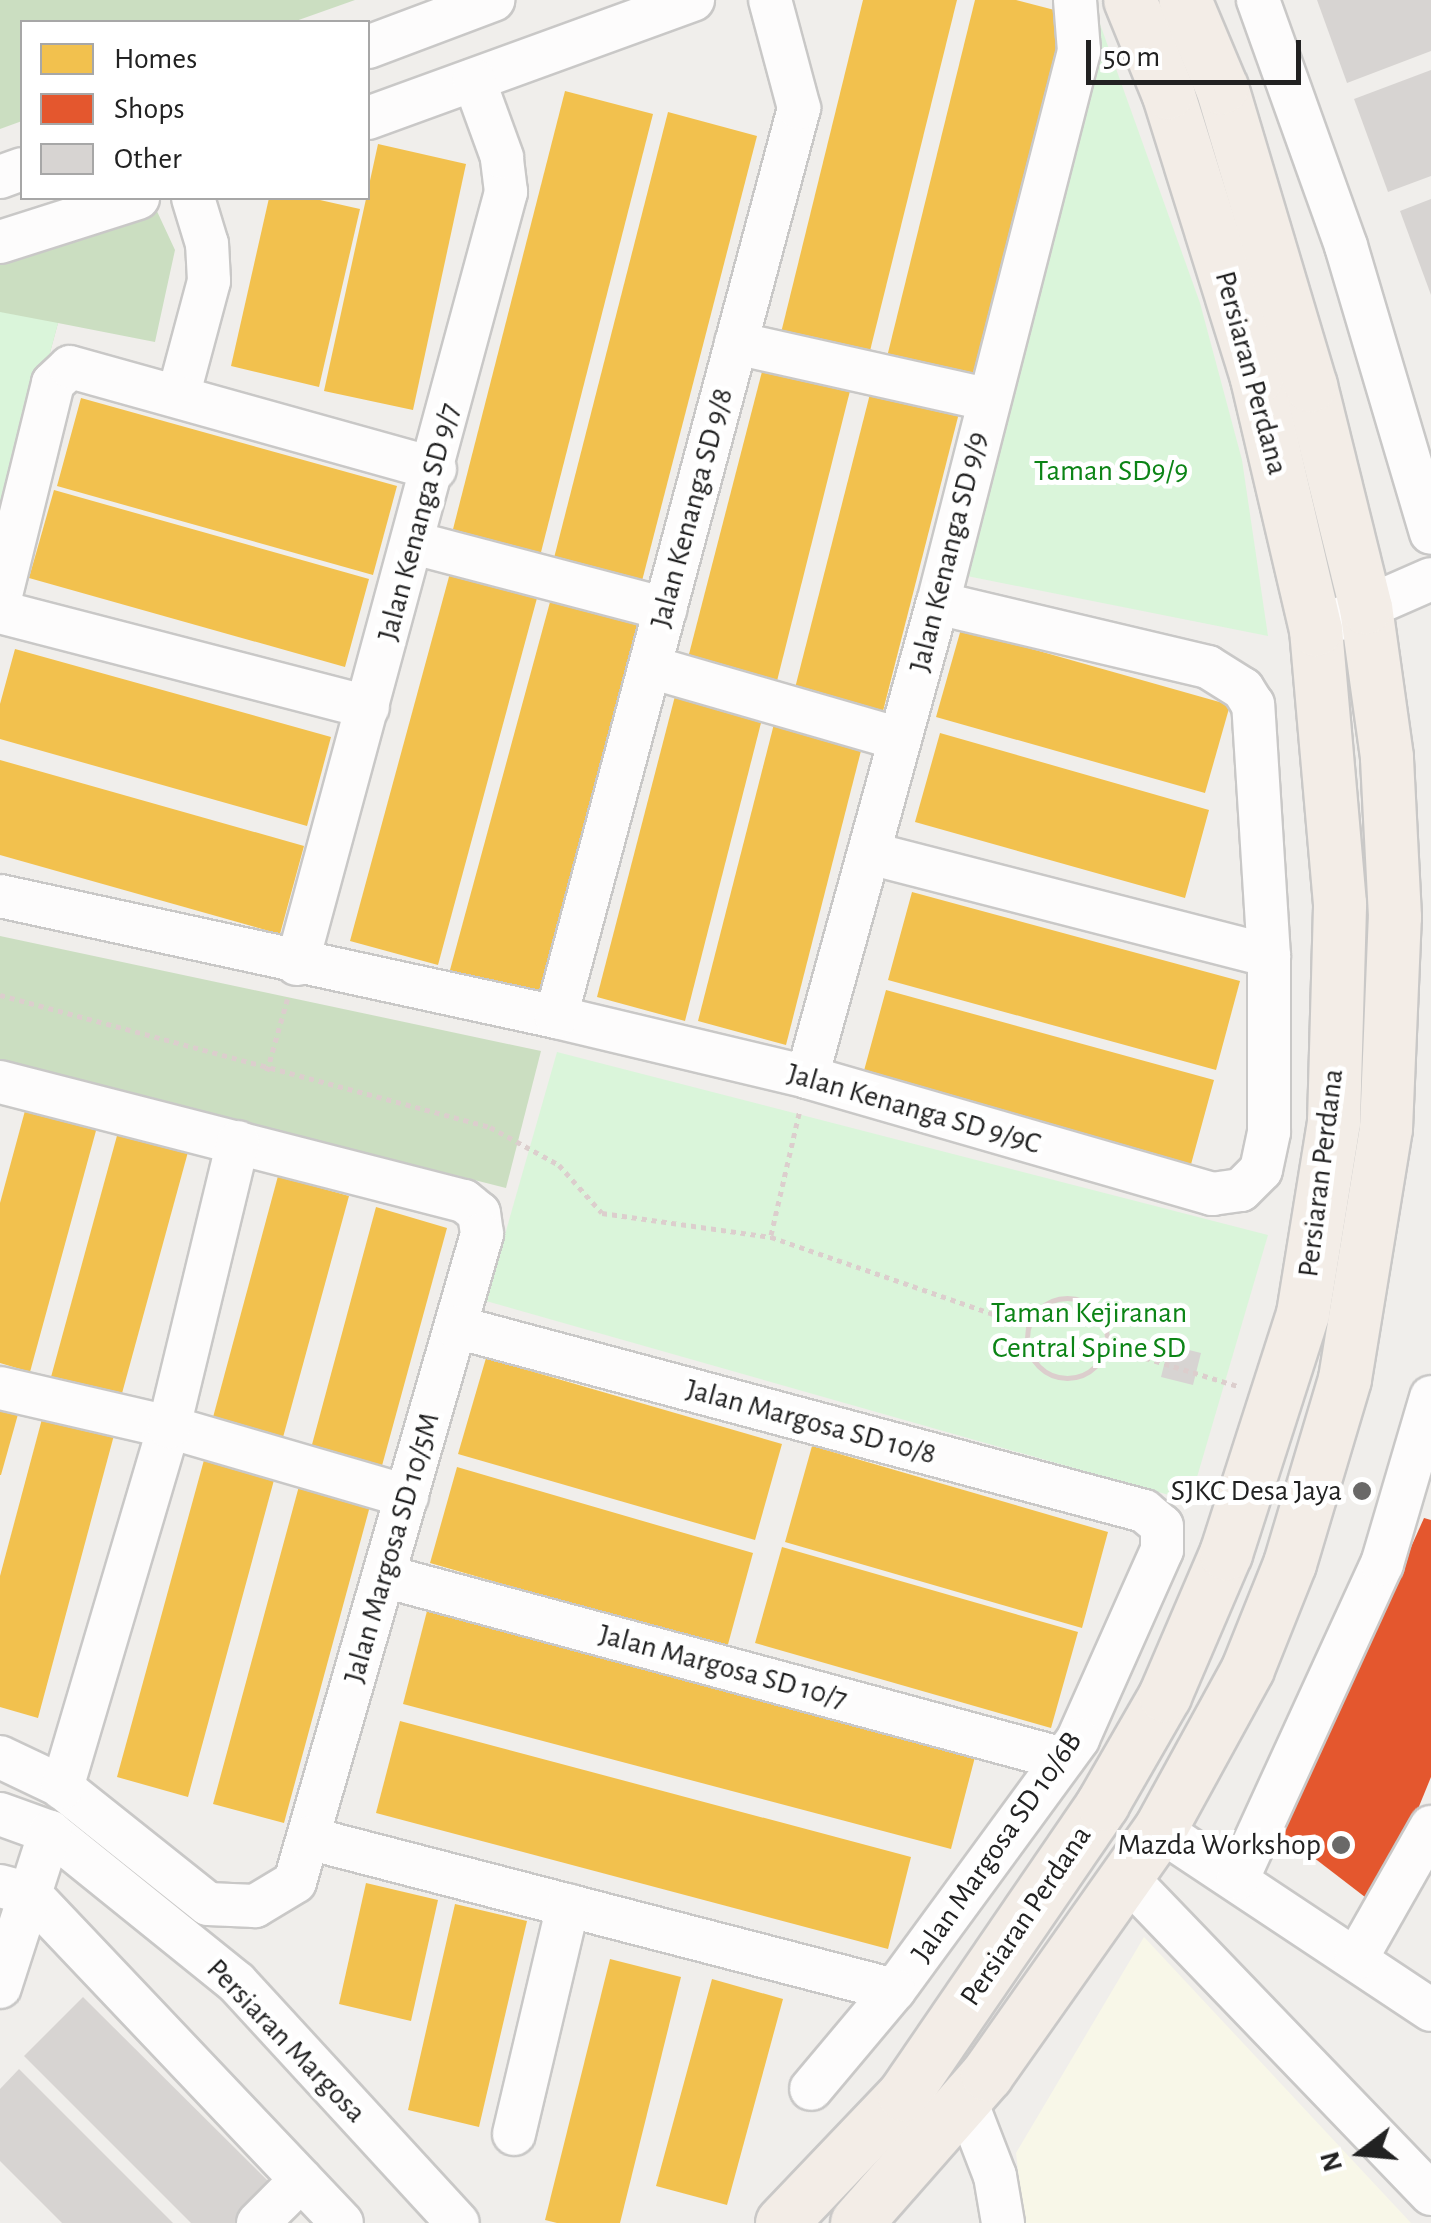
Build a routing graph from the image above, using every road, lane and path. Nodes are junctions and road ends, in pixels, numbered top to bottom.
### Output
1 (493, 0) edge
2 (693, 0) edge
3 (770, 0) edge
4 (1130, 0) edge
5 (1184, 0) edge
6 (1258, 0) edge
7 (1079, 13) edge
8 (370, 46) edge
9 (474, 80) junction
10 (370, 117) edge
11 (132, 200) edge
12 (194, 200) edge
13 (0, 242) edge
14 (736, 343) junction
15 (179, 393) junction
16 (987, 399) junction
17 (435, 469) junction
18 (1431, 533) edge
19 (414, 543) junction
20 (1431, 579) edge
21 (0, 600) edge
22 (938, 603) junction
23 (1366, 608) junction
24 (665, 609) junction
25 (0, 612) edge
26 (1316, 630) junction
27 (650, 667) junction
28 (368, 706) junction
29 (900, 739) junction
30 (869, 853) junction
31 (0, 896) edge
32 (1269, 956) junction
33 (297, 964) junction
34 (0, 995) edge
35 (284, 1014) dead end
36 (556, 1016) junction
37 (268, 1071) junction
38 (807, 1077) junction
39 (0, 1082) edge
40 (1334, 1122) junction
41 (1386, 1129) junction
42 (238, 1142) junction
43 (770, 1236) junction
44 (1028, 1326) junction
45 (456, 1327) junction
46 (1107, 1346) junction
47 (0, 1388) edge
48 (1431, 1397) edge
49 (1276, 1398) junction
50 (169, 1427) junction
51 (407, 1496) junction
52 (1416, 1503) edge
53 (1162, 1526) joint
54 (384, 1576) junction
55 (0, 1757) edge
56 (1063, 1759) junction
57 (62, 1788) junction
58 (0, 1814) edge
59 (1431, 1827) edge
60 (1160, 1830) junction
61 (50, 1832) junction
62 (308, 1838) junction
63 (1126, 1877) junction
64 (1238, 1878) junction
65 (15, 1890) edge
66 (568, 1905) junction
67 (1356, 1960) junction
68 (0, 1987) edge
69 (894, 1990) junction
70 (1431, 2010) edge
71 (811, 2089) dead end
72 (966, 2101) junction
73 (514, 2134) dead end
74 (301, 2180) junction
75 (1431, 2194) edge
76 (258, 2223) edge
77 (342, 2223) edge
78 (458, 2223) edge
79 (782, 2223) edge
80 (857, 2223) edge
81 (1003, 2223) edge

1 - 8 street
2 - 9 street
3 - 14 street, Jalan Kenanga SD 9/8
4 - 26 main road, Persiaran Perdana
5 - 23 main road, Persiaran Perdana
6 - 18 street
7 - 16 street, Jalan Kenanga SD 9/9
9 - 10 street
9 - 17 street, Jalan Kenanga SD 9/7
11 - 13 street
12 - 15 street
14 - 16 street
14 - 24 street, Jalan Kenanga SD 9/8
15 - 17 street
15 - 21 street
16 - 22 street, Jalan Kenanga SD 9/9
17 - 19 street, Jalan Kenanga SD 9/7
19 - 24 street
19 - 28 street, Jalan Kenanga SD 9/7
20 - 23 street
22 - 29 street, Jalan Kenanga SD 9/9
22 - 32 street
23 - 26 street
23 - 41 main road, Persiaran Perdana
24 - 27 street, Jalan Kenanga SD 9/8
25 - 28 street
26 - 40 main road, Persiaran Perdana
27 - 29 street
27 - 36 street, Jalan Kenanga SD 9/8
28 - 33 street, Jalan Kenanga SD 9/7
29 - 30 street, Jalan Kenanga SD 9/9
30 - 32 street
30 - 38 street, Jalan Kenanga SD 9/9
31 - 33 street, Jalan Kenanga SD 9/9C
32 - 38 street, Jalan Kenanga SD 9/9C
33 - 36 street, Jalan Kenanga SD 9/9C
34 - 37 path
35 - 37 path
36 - 38 street, Jalan Kenanga SD 9/9C
37 - 43 path
38 - 43 path
39 - 42 street
40 - 41 main road
40 - 49 main road, Persiaran Perdana
41 - 60 main road, Persiaran Perdana
42 - 45 street, Jalan Margosa SD 10/5M
42 - 50 street
43 - 44 path
44 - 46 path
44 - 46 path
45 - 51 street, Jalan Margosa SD 10/5M
45 - 53 street, Jalan Margosa SD 10/8
46 - 49 path
47 - 50 street
48 - 52 street
49 - 79 main road, Persiaran Perdana
50 - 51 street
50 - 57 street
51 - 54 street, Jalan Margosa SD 10/5M
52 - 64 street
53 - 56 street, Jalan Margosa SD 10/6B
54 - 56 street, Jalan Margosa SD 10/7
54 - 62 street, Jalan Margosa SD 10/5M
55 - 57 street
56 - 69 street, Jalan Margosa SD 10/6B
57 - 62 street, Jalan Margosa SD 10/5M
58 - 61 street, Persiaran Margosa
59 - 67 street
60 - 63 main road, Persiaran Perdana
60 - 64 street
61 - 65 street
61 - 78 street, Persiaran Margosa
62 - 66 street
63 - 72 main road, Persiaran Perdana
63 - 75 street
64 - 67 street
65 - 68 street
65 - 74 street
66 - 69 street
66 - 73 street
67 - 70 street
69 - 71 street, Jalan Margosa SD 10/6B
72 - 80 main road, Persiaran Perdana
72 - 81 street
74 - 76 street
74 - 77 street

